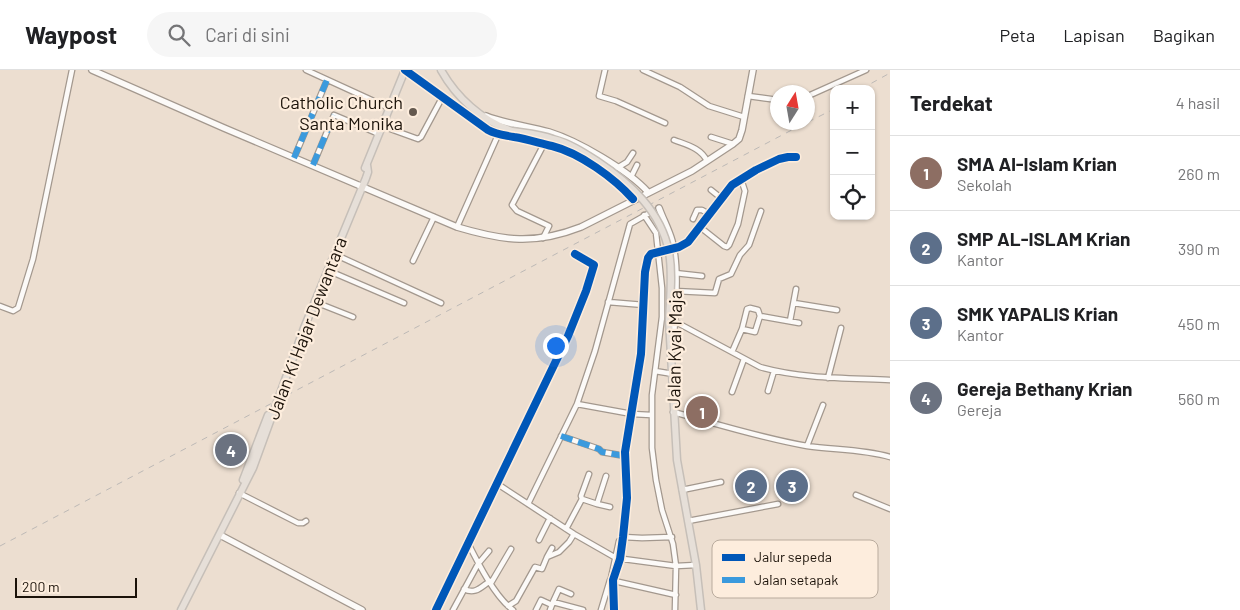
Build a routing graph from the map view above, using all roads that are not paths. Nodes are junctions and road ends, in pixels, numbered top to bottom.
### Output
1 (72, 70) edge
2 (92, 70) edge
3 (306, 70) edge
4 (405, 70) edge
5 (441, 70) edge
6 (605, 70) edge
7 (643, 70) edge
8 (753, 70) edge
9 (866, 70) edge
10 (327, 80) junction
11 (815, 93) edge
12 (443, 96) junction
13 (748, 96) junction
14 (770, 99) edge
15 (470, 105) junction
16 (389, 108) junction
17 (744, 117) junction
18 (665, 124) dead end
19 (382, 126) junction
20 (379, 134) junction
21 (498, 135) junction
22 (711, 137) dead end
23 (674, 140) dead end
24 (544, 144) junction
25 (733, 144) junction
26 (578, 151) junction
27 (633, 153) dead end
28 (796, 157) dead end
29 (294, 158) junction
30 (707, 161) junction
31 (638, 165) dead end
32 (313, 166) junction
33 (617, 168) junction
34 (631, 177) junction
35 (741, 179) junction
36 (360, 185) junction
37 (711, 190) dead end
38 (646, 193) junction
39 (721, 198) junction
40 (634, 199) junction
41 (659, 208) joint
42 (761, 211) dead end
43 (709, 214) junction
44 (645, 215) junction
45 (434, 217) junction
46 (693, 219) dead end
47 (458, 227) junction
48 (700, 227) junction
49 (543, 238) junction
50 (671, 249) junction
51 (661, 252) junction
52 (334, 254) junction
53 (575, 254) dead end
54 (413, 261) dead end
55 (328, 270) junction
56 (675, 273) junction
57 (702, 276) dead end
58 (796, 288) dead end
59 (675, 291) junction
60 (315, 302) junction
61 (608, 302) junction
62 (404, 303) dead end
63 (440, 303) dead end
64 (794, 303) junction
65 (644, 305) junction
66 (0, 306) edge
67 (837, 310) dead end
68 (760, 316) junction
69 (353, 317) dead end
70 (671, 321) junction
71 (790, 321) junction
72 (799, 323) dead end
73 (742, 328) junction
74 (840, 328) dead end
75 (732, 352) junction
76 (744, 359) junction
77 (774, 371) junction
78 (656, 372) junction
79 (671, 374) junction
80 (828, 378) junction
81 (890, 380) edge
82 (768, 391) dead end
83 (732, 392) dead end
84 (577, 404) junction
85 (823, 405) dead end
86 (673, 412) junction
87 (632, 414) junction
88 (651, 415) junction
89 (561, 436) junction
90 (807, 446) junction
91 (625, 456) junction
92 (890, 457) edge
93 (589, 474) dead end
94 (606, 476) dead end
95 (721, 482) dead end
96 (496, 484) junction
97 (682, 490) junction
98 (240, 492) junction
99 (856, 495) dead end
100 (582, 499) junction
101 (528, 504) junction
102 (596, 504) junction
103 (778, 504) dead end
104 (610, 507) dead end
105 (890, 509) edge
106 (550, 518) junction
107 (306, 521) dead end
108 (689, 523) junction
109 (566, 529) junction
110 (574, 534) junction
111 (220, 535) junction
112 (672, 536) junction
113 (624, 537) junction
114 (539, 540) dead end
115 (619, 541) dead end
116 (469, 544) junction
117 (511, 548) dead end
118 (552, 548) dead end
119 (489, 552) dead end
120 (547, 558) junction
121 (618, 558) junction
122 (478, 564) junction
123 (696, 565) junction
124 (681, 566) junction
125 (612, 580) junction
126 (490, 582) junction
127 (464, 589) junction
128 (571, 594) dead end
129 (676, 596) junction
130 (508, 606) junction
131 (552, 606) edge
132 (563, 607) edge
133 (180, 610) edge
134 (362, 610) edge
135 (436, 610) edge
136 (453, 610) edge
137 (513, 610) edge
138 (536, 610) edge
139 (583, 610) edge
140 (602, 610) edge
141 (614, 610) edge
142 (675, 610) edge
143 (701, 610) edge

1 - 66 street
2 - 29 main road
3 - 10 street
4 - 12 street
4 - 16 main road, Jalan Ki Hajar Dewantara
5 - 15 main road, Jalan Kyai Maja
6 - 18 street
7 - 17 street
8 - 13 main road
9 - 11 street
10 - 16 street
10 - 29 street
12 - 19 street
12 - 21 street
13 - 14 street
13 - 17 main road
15 - 26 main road
15 - 70 main road, Jalan Kyai Maja, bridge
16 - 19 main road, Jalan Ki Hajar Dewantara
17 - 25 main road
19 - 20 main road, Jalan Ki Hajar Dewantara
20 - 32 street
20 - 36 main road, Jalan Ki Hajar Dewantara
21 - 24 street
21 - 47 street
22 - 25 street
23 - 30 street
24 - 26 street
24 - 49 street
25 - 30 main road
26 - 33 main road
26 - 40 street
27 - 33 street
28 - 35 street
29 - 32 main road
30 - 38 main road
31 - 34 street
32 - 36 main road
33 - 34 main road
34 - 38 main road
35 - 39 street
35 - 48 street
36 - 45 main road
36 - 52 main road, Jalan Ki Hajar Dewantara
36 - 98 main road, Jalan Ki Hajar Dewantara
37 - 39 street
38 - 40 main road, bridge
39 - 43 street
40 - 49 main road
41 - 44 street, bridge
41 - 50 main road, Jalan Kyai Maja
42 - 59 street
43 - 46 street
43 - 48 street
44 - 51 street
44 - 61 street
45 - 47 main road
45 - 54 street
47 - 49 main road
48 - 50 street
50 - 51 street, bridge
50 - 56 main road, Jalan Kyai Maja
51 - 65 street
51 - 78 street
52 - 55 main road, Jalan Ki Hajar Dewantara
52 - 63 street
53 - 96 street
55 - 60 main road, Jalan Ki Hajar Dewantara
55 - 62 street
56 - 57 street
56 - 59 main road, Jalan Kyai Maja
58 - 64 street
59 - 70 main road, Jalan Kyai Maja
60 - 69 street
60 - 98 main road, Jalan Ki Hajar Dewantara
61 - 65 street
61 - 84 street
64 - 67 street
64 - 71 street
65 - 87 street
68 - 71 street
68 - 73 street
68 - 73 street
70 - 75 street
70 - 79 main road, Jalan Kyai Maja
71 - 72 street
73 - 75 street
74 - 80 street
75 - 76 street
76 - 77 street
76 - 83 street
77 - 80 street
77 - 82 street
78 - 79 street
78 - 88 street
79 - 86 main road, Jalan Kyai Maja
80 - 81 street
84 - 87 street
84 - 89 street
85 - 90 street
86 - 90 street
86 - 97 main road, Jalan Kyai Maja
87 - 88 street
87 - 91 street
88 - 112 street
89 - 91 street
89 - 101 street
90 - 92 street
91 - 113 street
93 - 100 street
94 - 102 street
95 - 97 street
96 - 101 street
96 - 116 street
97 - 108 main road, Jalan Kyai Maja
98 - 107 street
98 - 111 main road, Jalan Ki Hajar Dewantara
99 - 105 street
100 - 102 street
100 - 109 street
101 - 106 street
102 - 104 street
103 - 108 street
106 - 109 street
106 - 114 street
108 - 123 main road, Jalan Kyai Maja
109 - 110 street
110 - 120 street
110 - 121 street
111 - 133 main road, Jalan Ki Hajar Dewantara
111 - 134 main road
112 - 113 street
112 - 124 street
113 - 121 street
115 - 121 street
116 - 122 street
116 - 135 street
117 - 126 street
118 - 120 street
119 - 122 street
120 - 130 street
121 - 124 street
121 - 125 street
122 - 126 street
122 - 127 street
123 - 124 street
123 - 143 main road, Jalan Kyai Maja
124 - 129 street
125 - 129 street
125 - 140 street
125 - 141 street
126 - 127 street
126 - 130 street
127 - 136 street
128 - 131 street
129 - 142 street
130 - 137 street
131 - 132 street
131 - 138 street
132 - 139 street

